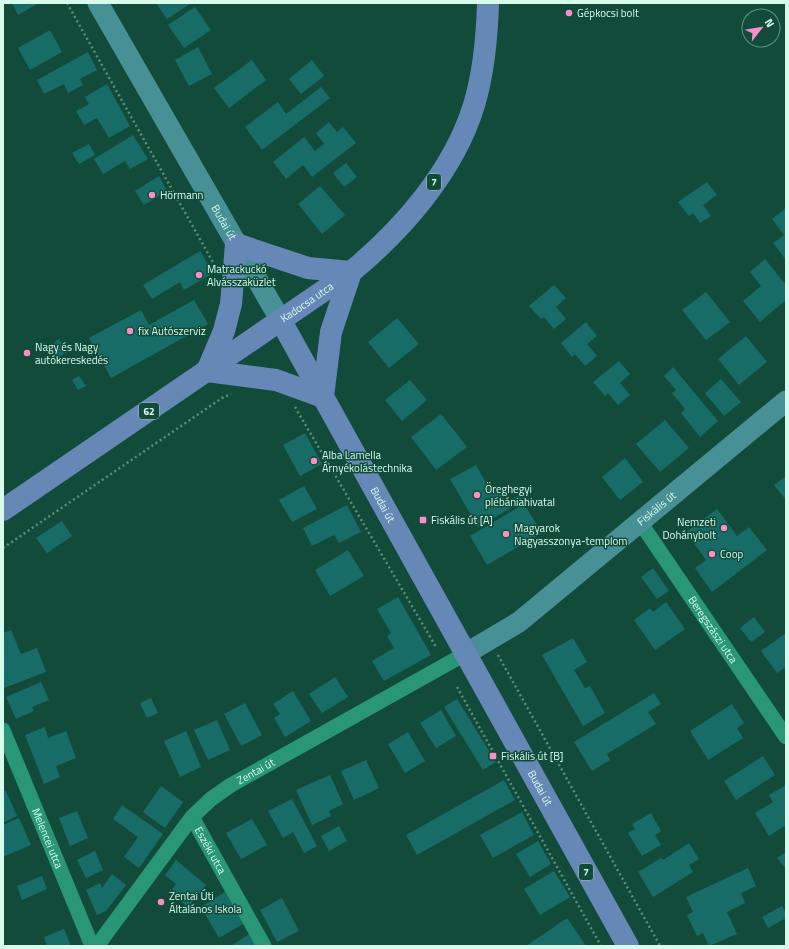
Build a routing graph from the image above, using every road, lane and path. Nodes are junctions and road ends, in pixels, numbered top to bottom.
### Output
1 (67, 3) edge
2 (98, 3) edge
3 (488, 3) edge
4 (236, 244) junction
5 (216, 268) dead end
6 (351, 272) junction
7 (281, 321) junction
8 (207, 371) junction
9 (237, 391) dead end
10 (323, 397) junction
11 (786, 401) edge
12 (293, 403) dead end
13 (3, 510) edge
14 (640, 522) junction
15 (3, 548) edge
16 (489, 640) junction
17 (436, 647) dead end
18 (465, 654) junction
19 (457, 687) dead end
20 (3, 730) edge
21 (786, 737) edge
22 (192, 817) junction
23 (92, 946) edge
24 (97, 946) edge
25 (264, 946) edge
26 (601, 946) edge
27 (628, 946) edge
28 (660, 946) edge

1 - 5 path
2 - 4 street, Budai út
3 - 6 main road, Kadocsa utca / 7
4 - 6 main road
4 - 7 street, Budai út
4 - 8 main road
6 - 7 main road, Kadocsa utca / 7
6 - 10 main road
7 - 8 main road, Kadocsa utca / 62
7 - 10 main road, Budai út / 7
8 - 10 main road
8 - 13 main road, Kadocsa utca / 62
9 - 15 path
10 - 18 main road, Budai út / 7
11 - 14 street, Fiskális út
12 - 17 path
14 - 16 street, Fiskális út
14 - 21 street, Beregszászi utca
16 - 18 street, Fiskális út
16 - 28 path
18 - 22 street, Zentai út
18 - 27 main road, Budai út / 7
19 - 26 path
20 - 23 street, Melencei utca
22 - 24 street, Zentai út
22 - 25 street, Eszéki utca

